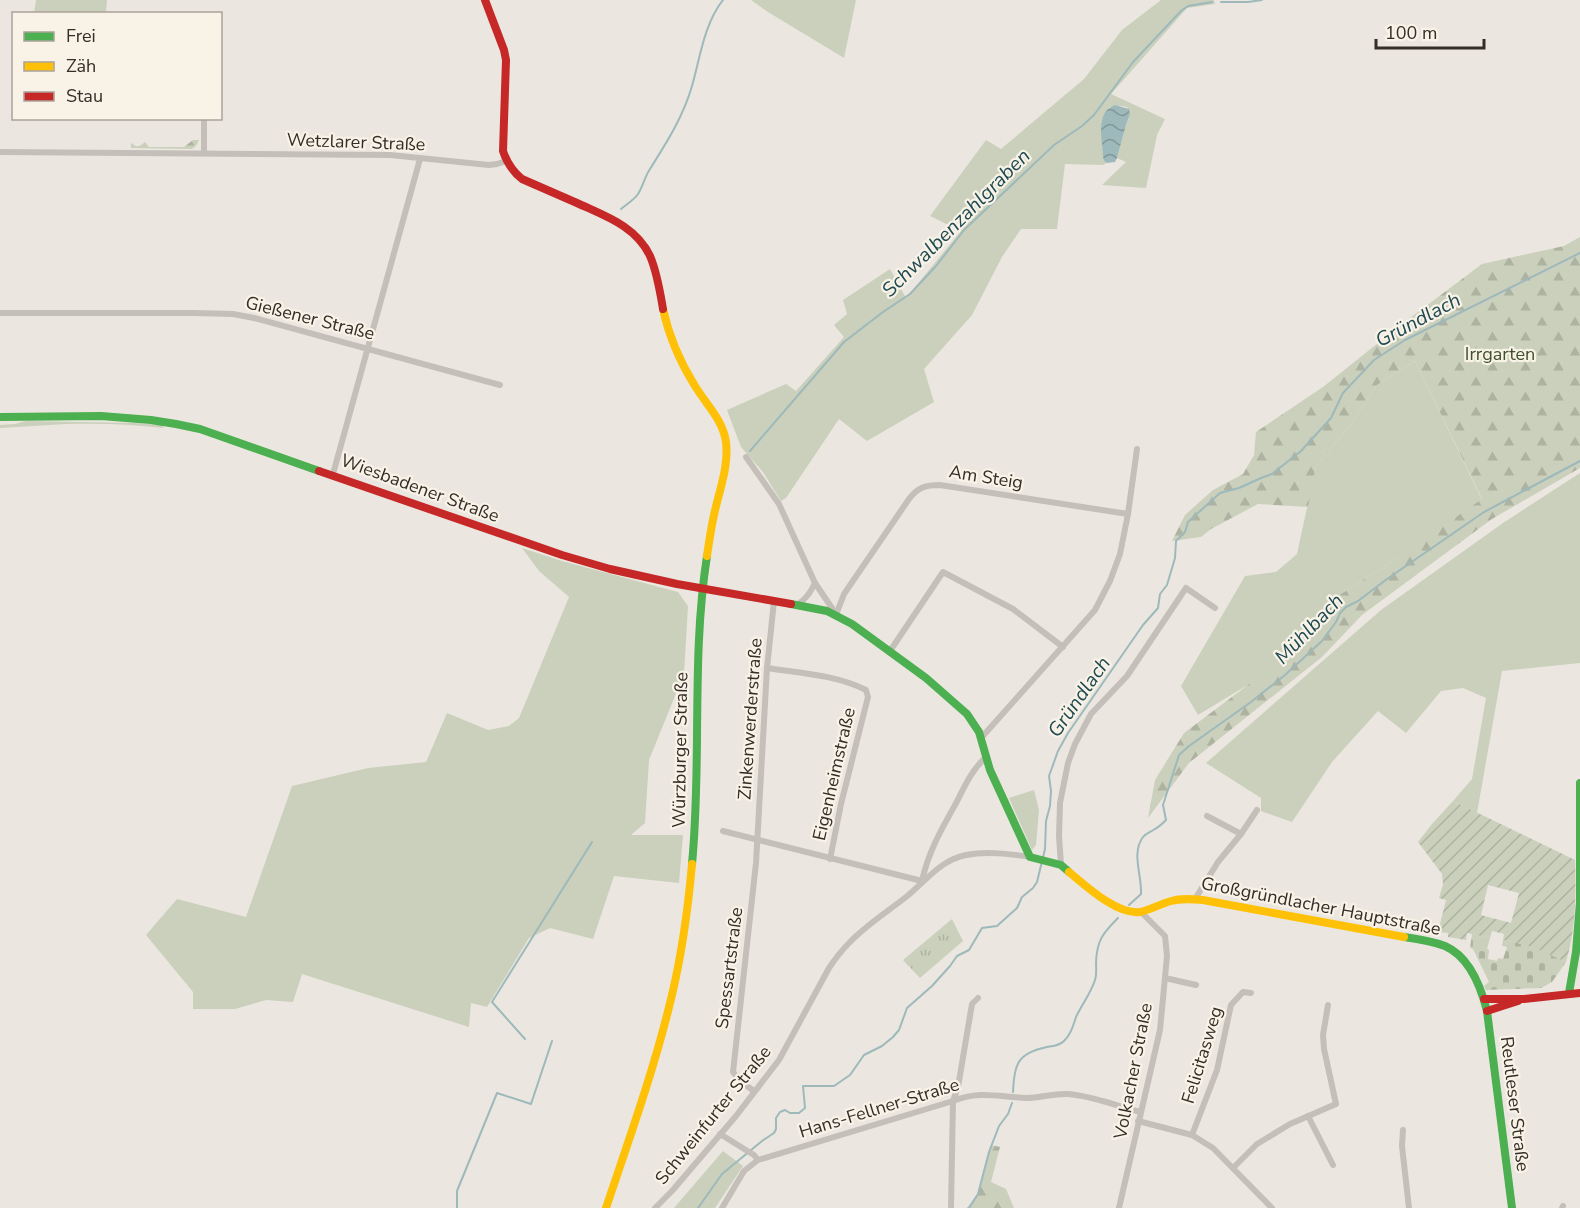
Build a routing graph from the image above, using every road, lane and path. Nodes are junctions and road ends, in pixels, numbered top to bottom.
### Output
1 (485, 0) edge
2 (204, 120) edge
3 (0, 152) edge
4 (204, 153) junction
5 (420, 159) junction
6 (506, 161) junction
7 (0, 313) edge
8 (368, 348) junction
9 (500, 385) dead end
10 (0, 417) edge
11 (1137, 449) dead end
12 (746, 457) dead end
13 (333, 474) junction
14 (1128, 514) junction
15 (815, 583) junction
16 (703, 588) junction
17 (774, 601) junction
18 (797, 605) junction
19 (1215, 608) dead end
20 (832, 613) junction
21 (1063, 646) junction
22 (890, 651) junction
23 (767, 668) junction
24 (982, 737) junction
25 (985, 758) junction
26 (1580, 783) edge
27 (1257, 810) dead end
28 (1207, 816) dead end
29 (723, 831) dead end
30 (1241, 834) junction
31 (758, 840) junction
32 (1033, 857) junction
33 (830, 859) junction
34 (1058, 863) junction
35 (926, 866) junction
36 (934, 872) junction
37 (922, 881) junction
38 (1194, 899) junction
39 (1141, 912) junction
40 (1165, 978) junction
41 (1196, 985) dead end
42 (1251, 993) dead end
43 (1569, 993) junction
44 (1580, 993) edge
45 (978, 998) dead end
46 (1328, 1005) dead end
47 (1485, 1005) junction
48 (754, 1091) junction
49 (953, 1101) junction
50 (1141, 1112) junction
51 (1308, 1116) junction
52 (1138, 1120) junction
53 (1403, 1130) dead end
54 (720, 1134) junction
55 (1192, 1136) junction
56 (756, 1157) junction
57 (1333, 1165) dead end
58 (1233, 1168) junction
59 (951, 1207) edge
60 (606, 1208) edge
61 (654, 1208) edge
62 (722, 1208) edge
63 (1119, 1208) edge
64 (1272, 1208) edge
65 (1408, 1208) edge
66 (1512, 1208) edge

1 - 6 main road
2 - 4 street
3 - 4 street, Wetzlarer Straße
4 - 5 street, Wetzlarer Straße
5 - 6 street, Wetzlarer Straße
5 - 8 street
6 - 16 main road, Würzburger Straße
7 - 8 street, Gießener Straße
8 - 9 street, Gießener Straße
8 - 13 street
10 - 13 main road, Wiesbadener Straße
11 - 14 street
12 - 15 street
13 - 16 main road, Wiesbadener Straße
14 - 20 street, Am Steig
14 - 21 street
15 - 18 street
15 - 20 street
16 - 17 main road, Wiesbadener Straße
16 - 60 main road, Würzburger Straße
17 - 18 main road, Wiesbadener Straße
17 - 23 street, Zinkenwerderstraße
18 - 20 main road, Wiesbadener Straße
19 - 34 street
20 - 22 main road, Wiesbadener Straße
21 - 22 street
21 - 24 street
22 - 24 main road, Wiesbadener Straße
23 - 31 street, Zinkenwerderstraße
23 - 33 street, Eigenheimstraße
24 - 25 main road
25 - 32 main road
25 - 35 street
26 - 43 main road
27 - 30 street
28 - 30 street
29 - 31 street
30 - 38 street
31 - 33 street
31 - 48 street, Spessartstraße
32 - 34 main road
32 - 36 street, Schweinfurter Straße
33 - 37 street
34 - 39 main road
35 - 36 street
35 - 37 street
36 - 37 street, Schweinfurter Straße
37 - 48 street, Schweinfurter Straße
38 - 39 main road, Großgründlacher Hauptstraße
38 - 47 main road, Großgründlacher Hauptstraße
39 - 40 street, Volkacher Straße
40 - 41 street
40 - 50 street, Volkacher Straße
42 - 55 street, Felicitasweg
43 - 44 main road
43 - 47 main road
45 - 49 street
46 - 51 street
47 - 66 main road, Reutleser Straße
48 - 54 street, Schweinfurter Straße
49 - 50 street, Hans-Fellner-Straße
49 - 56 street, Hans-Fellner-Straße
49 - 59 street
50 - 52 street, Volkacher Straße
51 - 57 street
51 - 58 street
52 - 55 street
52 - 63 street, Volkacher Straße
53 - 65 street
54 - 56 street
54 - 61 street, Schweinfurter Straße
55 - 58 street
56 - 62 street, Hans-Fellner-Straße
58 - 64 street

